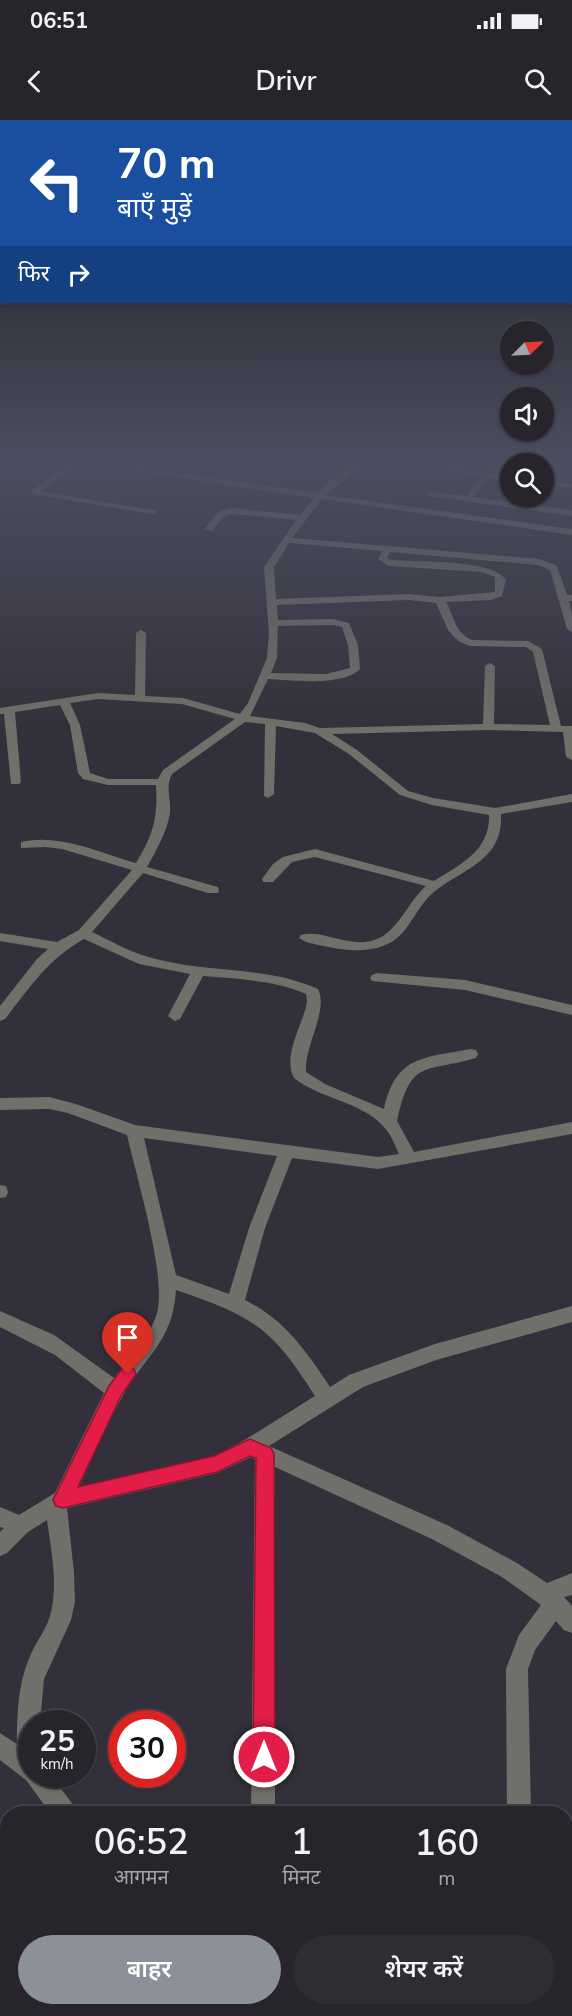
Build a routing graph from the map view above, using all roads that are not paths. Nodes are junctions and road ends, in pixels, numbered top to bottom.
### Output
1 (278, 553) edge
2 (385, 553) edge
3 (446, 553) edge
4 (567, 598) edge
5 (438, 600) junction
6 (273, 602) junction
7 (274, 623) junction
8 (572, 627) edge
9 (141, 633) dead end
10 (490, 666) dead end
11 (265, 675) junction
12 (140, 697) junction
13 (63, 701) junction
14 (5, 711) edge
15 (243, 718) junction
16 (271, 721) junction
17 (488, 727) junction
18 (565, 729) edge
19 (319, 731) junction
20 (572, 758) edge
21 (15, 782) dead end
22 (162, 782) junction
23 (268, 794) dead end
24 (572, 798) edge
25 (495, 812) junction
26 (25, 845) dead end
27 (140, 868) junction
28 (268, 879) dead end
29 (436, 885) junction
30 (213, 890) dead end
31 (84, 933) junction
32 (0, 937) edge
33 (306, 938) dead end
34 (59, 947) junction
35 (198, 972) junction
36 (376, 978) dead end
37 (572, 1010) edge
38 (0, 1016) edge
39 (175, 1016) dead end
40 (471, 1054) dead end
41 (0, 1104) edge
42 (389, 1121) junction
43 (572, 1128) edge
44 (134, 1131) junction
45 (286, 1152) junction
46 (410, 1159) junction
47 (168, 1280) junction
48 (235, 1305) junction
49 (572, 1314) edge
50 (0, 1319) edge
51 (115, 1391) junction
52 (327, 1399) junction
53 (257, 1450) junction
54 (59, 1501) junction
55 (0, 1517) edge
56 (21, 1524) junction
57 (0, 1546) edge
58 (572, 1584) edge
59 (550, 1598) junction
60 (572, 1622) edge
61 (30, 1710) edge
62 (0, 1745) edge
63 (18, 1760) edge
64 (45, 1788) edge
65 (60, 1806) edge
66 (263, 1806) edge
67 (519, 1806) edge

1 - 6 street
2 - 5 street
3 - 4 street
4 - 8 street
5 - 6 street
5 - 18 street
6 - 7 street
7 - 11 street
7 - 11 street
9 - 12 street
10 - 17 street
11 - 15 street
12 - 13 street
12 - 15 street
13 - 14 street
13 - 22 street
14 - 21 street
15 - 16 street
15 - 22 street
16 - 19 street
16 - 23 street
17 - 18 street
17 - 19 street
18 - 20 street
19 - 25 street
22 - 27 street
24 - 25 street
25 - 29 street
26 - 27 street
27 - 30 street
27 - 31 street
28 - 29 street
29 - 33 street
31 - 34 street
31 - 35 street
32 - 34 street
34 - 38 street
35 - 39 street
35 - 42 street
36 - 37 street
40 - 42 street
41 - 44 street
42 - 46 street
43 - 46 street
44 - 45 street
44 - 47 street
45 - 46 street
45 - 48 street
47 - 48 street
47 - 51 street
48 - 52 street
49 - 52 street
50 - 51 street
51 - 54 street
52 - 53 street
53 - 54 street
53 - 59 street
53 - 66 street
54 - 56 street
54 - 61 street
55 - 56 street
56 - 57 street
58 - 59 street
59 - 60 street
59 - 67 street
62 - 63 street
64 - 65 street

